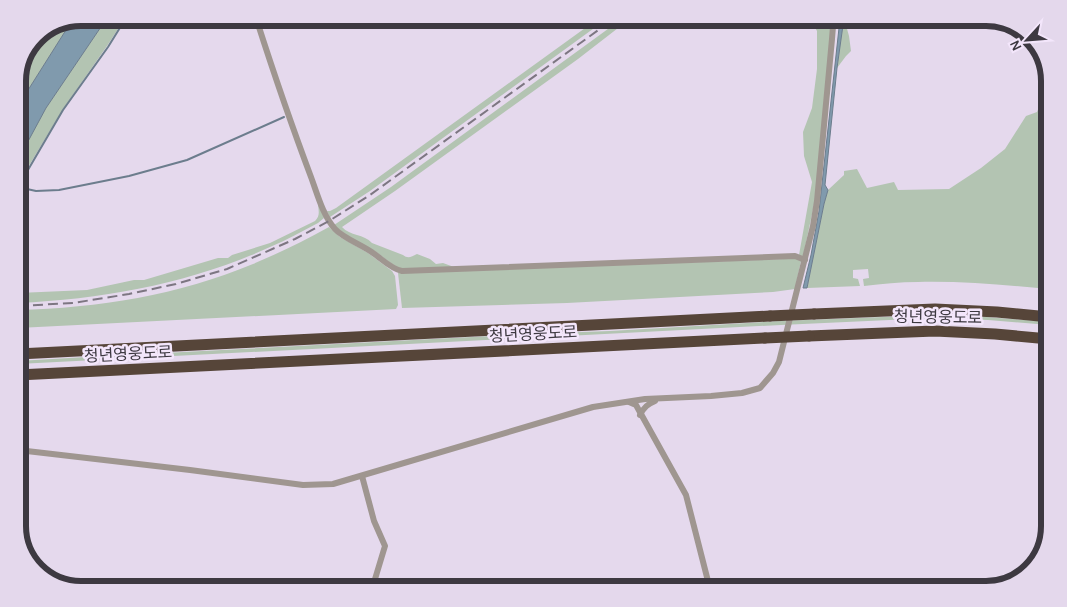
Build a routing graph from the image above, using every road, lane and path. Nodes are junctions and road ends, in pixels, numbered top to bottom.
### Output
1 (259, 26) edge
2 (833, 26) edge
3 (804, 260) junction
4 (1041, 316) edge
5 (1041, 338) edge
6 (26, 354) edge
7 (26, 375) edge
8 (661, 399) junction
9 (629, 402) junction
10 (640, 415) junction
11 (26, 451) edge
12 (362, 476) junction
13 (375, 581) edge
14 (708, 581) edge

1 - 3 street
2 - 3 street
3 - 8 street
4 - 6 highway, 청년영웅도로, bridge
5 - 7 highway, 청년영웅도로, bridge
8 - 9 street
8 - 10 street
9 - 10 street
9 - 12 street
10 - 14 street
11 - 12 street
12 - 13 street

